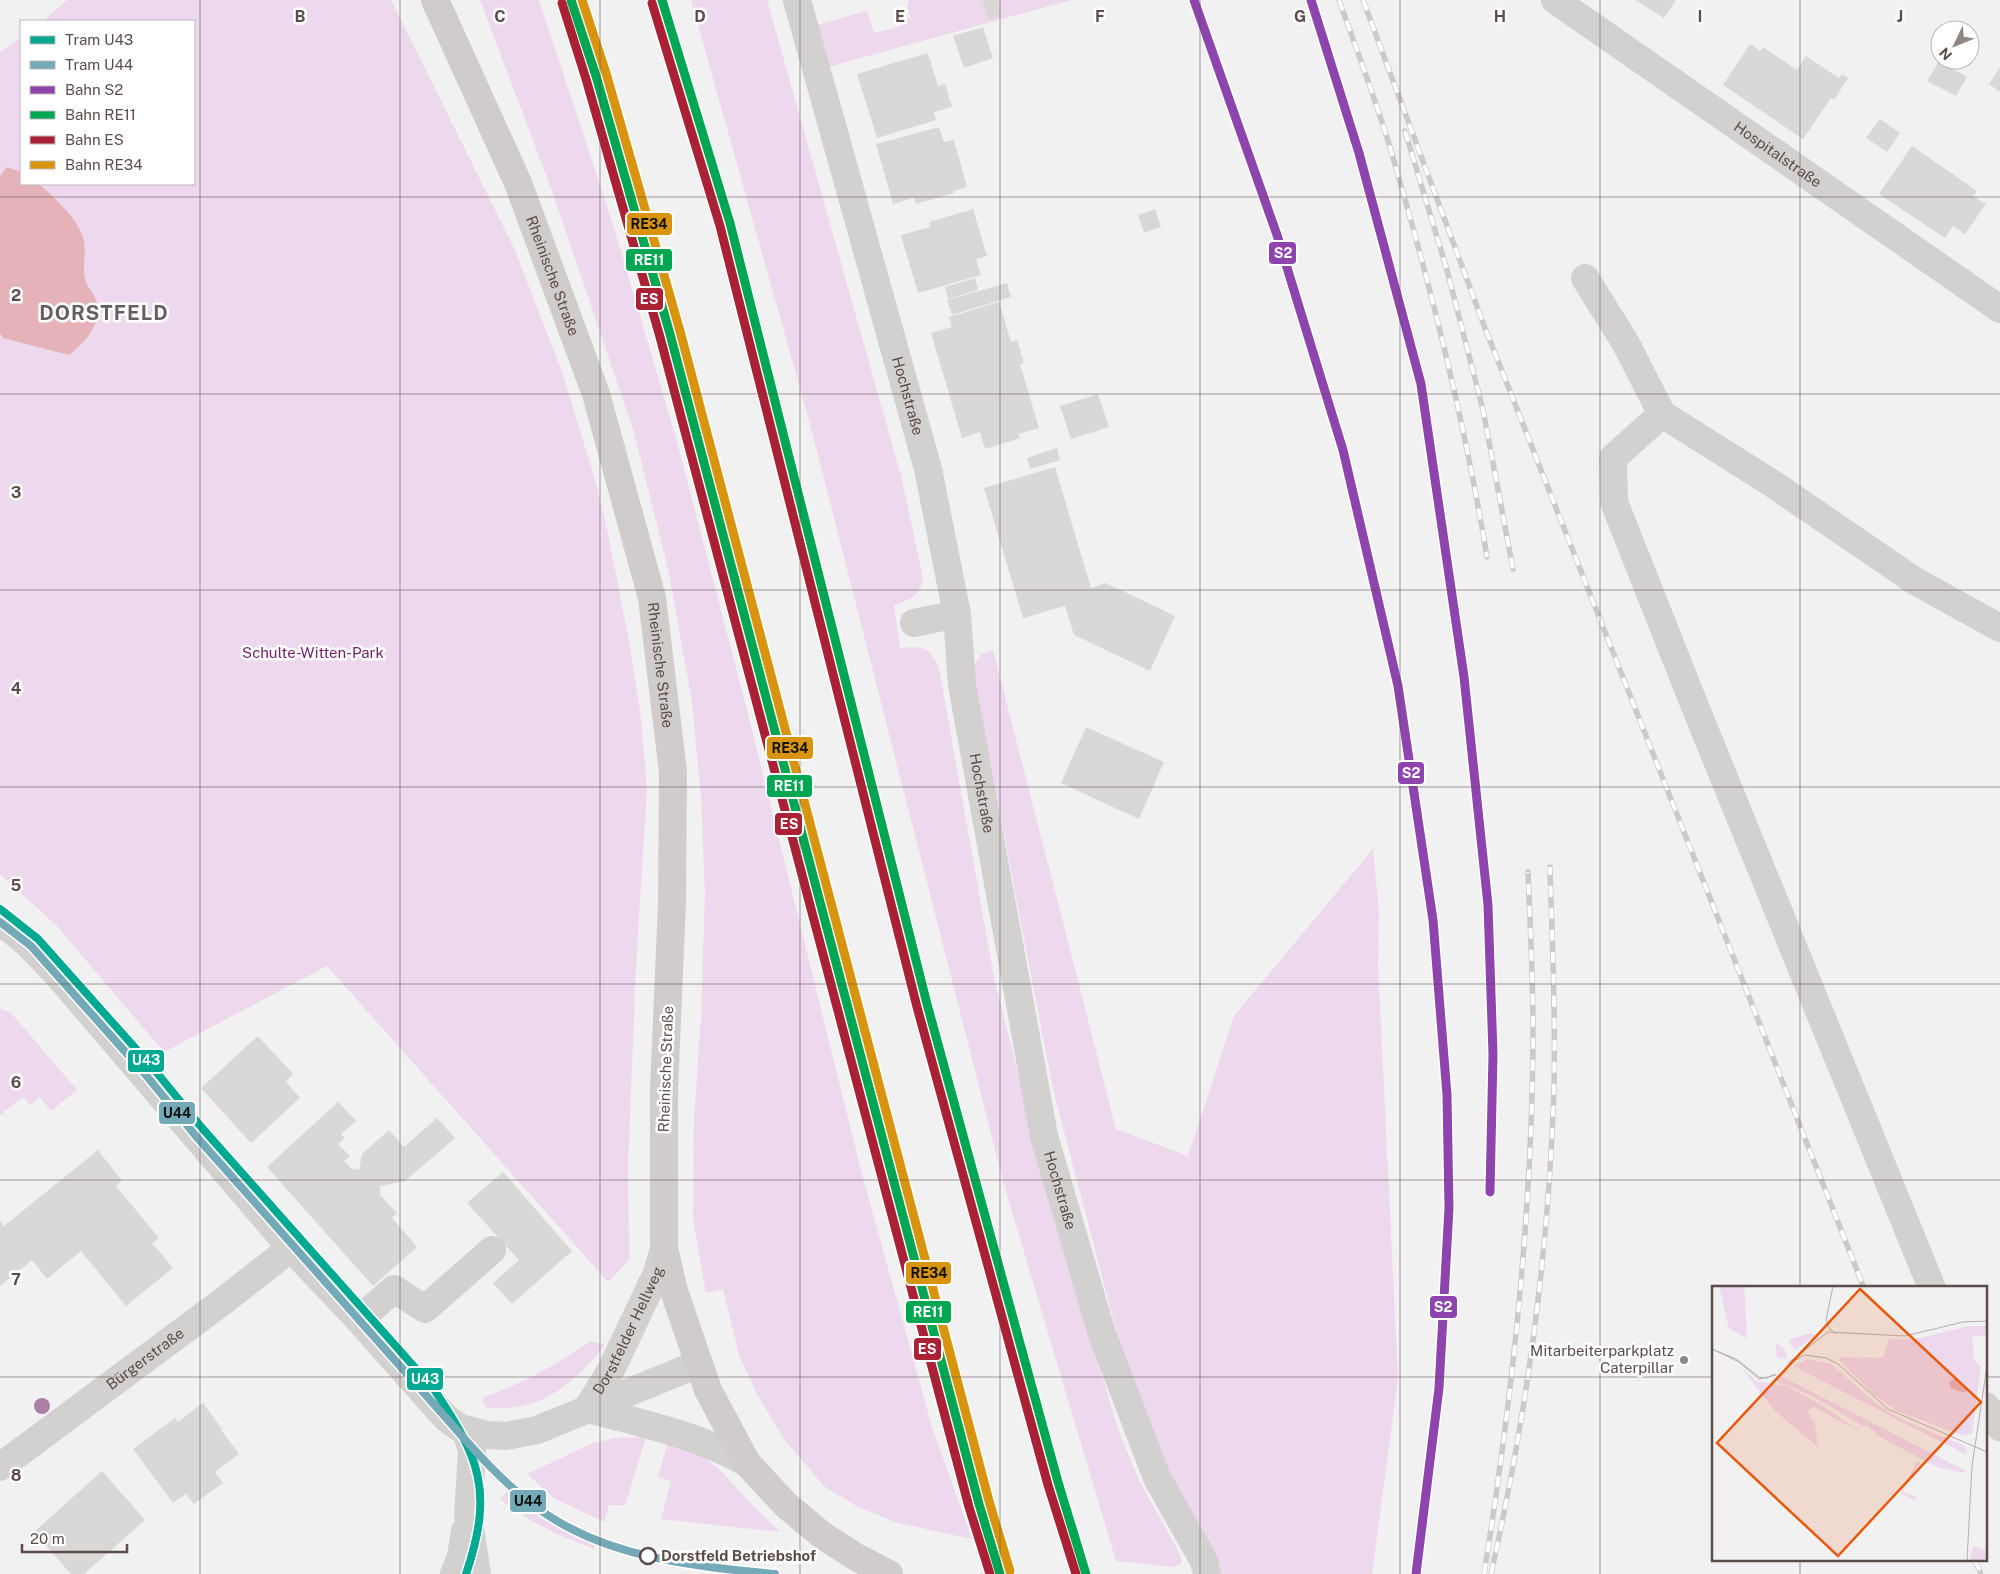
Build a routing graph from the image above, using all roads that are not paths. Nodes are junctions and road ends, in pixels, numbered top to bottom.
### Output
1 (435, 0) edge
2 (797, 0) edge
3 (1555, 0) edge
4 (1585, 278) dead end
5 (2000, 309) edge
6 (1662, 414) junction
7 (957, 614) junction
8 (914, 623) dead end
9 (2000, 628) edge
10 (0, 921) edge
11 (290, 1248) junction
12 (664, 1248) junction
13 (492, 1250) dead end
14 (1931, 1286) edge
15 (359, 1320) junction
16 (698, 1364) junction
17 (1988, 1409) edge
18 (586, 1410) junction
19 (2000, 1427) edge
20 (466, 1430) junction
21 (747, 1463) junction
22 (0, 1467) edge
23 (468, 1515) junction
24 (454, 1574) edge
25 (477, 1574) edge
26 (889, 1574) edge
27 (1207, 1574) edge

1 - 12 main road, Rheinische Straße
2 - 7 street, Hochstraße
3 - 5 street, Hospitalstraße
4 - 6 street
6 - 9 street
6 - 14 street
7 - 8 street
7 - 27 street, Hochstraße
10 - 11 street, Dorstfelder Hellweg
11 - 15 street, Dorstfelder Hellweg
11 - 22 street, Bürgerstraße
12 - 16 main road, Rheinische Straße
12 - 18 street, Dorstfelder Hellweg
13 - 15 street
15 - 20 street, Dorstfelder Hellweg
16 - 18 street, Dorstfelder Hellweg
16 - 21 main road, Dorstfelder Hellweg
17 - 19 street
18 - 20 street, Dorstfelder Hellweg
18 - 21 street, Dorstfelder Hellweg
20 - 23 street
21 - 26 main road, Dorstfelder Hellweg
23 - 24 street
23 - 25 street

